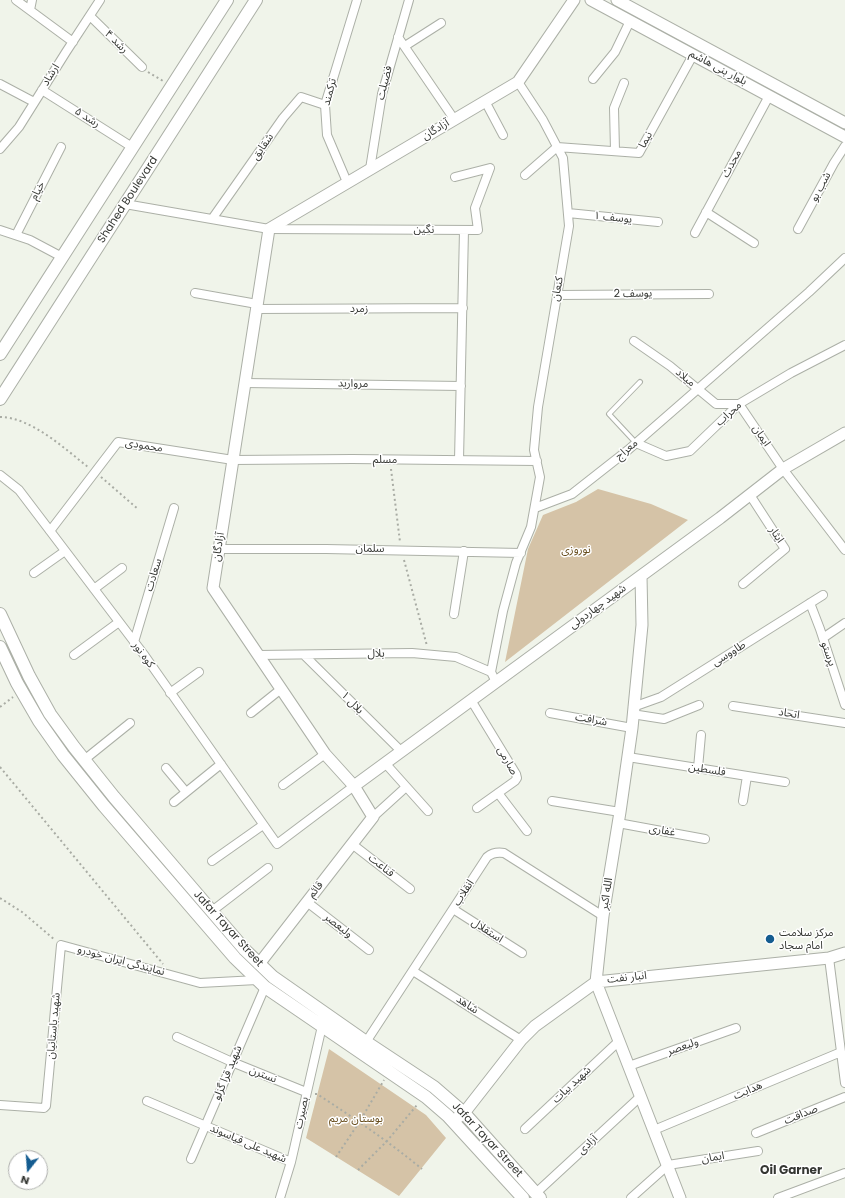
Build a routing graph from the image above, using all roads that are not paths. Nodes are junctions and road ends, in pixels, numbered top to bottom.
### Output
1 (16, 0) edge
2 (32, 0) edge
3 (100, 0) edge
4 (226, 0) edge
5 (256, 0) edge
6 (357, 0) edge
7 (410, 0) edge
8 (574, 0) edge
9 (591, 0) edge
10 (617, 0) edge
11 (30, 10) junction
12 (90, 16) junction
13 (630, 21) junction
14 (441, 23) dead end
15 (398, 37) junction
16 (73, 42) junction
17 (404, 46) junction
18 (693, 55) junction
19 (142, 68) road end
20 (593, 79) dead end
21 (518, 82) junction
22 (624, 83) dead end
23 (0, 84) edge
24 (42, 90) junction
25 (769, 96) junction
26 (486, 101) junction
27 (34, 102) junction
28 (325, 105) junction
29 (454, 119) junction
30 (845, 123) edge
31 (502, 135) dead end
32 (845, 137) edge
33 (557, 146) junction
34 (845, 146) edge
35 (61, 147) dead end
36 (132, 147) junction
37 (0, 149) edge
38 (615, 151) junction
39 (370, 169) junction
40 (525, 175) dead end
41 (455, 177) dead end
42 (347, 182) junction
43 (125, 204) junction
44 (706, 212) junction
45 (568, 213) junction
46 (212, 219) junction
47 (658, 222) dead end
48 (269, 229) junction
49 (798, 229) dead end
50 (0, 230) edge
51 (464, 230) junction
52 (695, 233) dead end
53 (16, 235) junction
54 (754, 243) dead end
55 (62, 257) junction
56 (845, 258) edge
57 (195, 293) dead end
58 (709, 294) dead end
59 (557, 295) junction
60 (256, 307) junction
61 (463, 308) junction
62 (634, 341) dead end
63 (845, 345) edge
64 (0, 354) edge
65 (640, 382) dead end
66 (245, 383) junction
67 (461, 386) junction
68 (698, 389) junction
69 (0, 399) edge
70 (739, 404) junction
71 (845, 433) edge
72 (636, 443) junction
73 (233, 460) junction
74 (459, 460) junction
75 (536, 461) junction
76 (783, 469) junction
77 (0, 475) edge
78 (750, 495) junction
79 (174, 508) dead end
80 (535, 508) junction
81 (50, 531) junction
82 (219, 549) junction
83 (845, 550) edge
84 (65, 551) junction
85 (464, 551) junction
86 (521, 553) junction
87 (122, 568) dead end
88 (34, 573) dead end
89 (641, 576) junction
90 (743, 584) dead end
91 (94, 589) junction
92 (823, 595) dead end
93 (810, 603) junction
94 (454, 614) dead end
95 (119, 622) junction
96 (845, 623) edge
97 (2, 625) edge
98 (823, 638) junction
99 (134, 642) junction
100 (0, 647) edge
101 (74, 655) dead end
102 (258, 655) junction
103 (304, 655) junction
104 (199, 672) dead end
105 (494, 677) junction
106 (281, 689) junction
107 (170, 693) junction
108 (471, 700) junction
109 (845, 701) edge
110 (699, 705) dead end
111 (734, 706) dead end
112 (632, 710) junction
113 (251, 713) dead end
114 (550, 713) dead end
115 (130, 722) dead end
116 (845, 723) edge
117 (632, 728) junction
118 (701, 735) dead end
119 (401, 751) junction
120 (325, 754) junction
121 (628, 757) junction
122 (84, 760) junction
123 (385, 763) junction
124 (221, 764) junction
125 (166, 768) dead end
126 (698, 768) junction
127 (747, 776) junction
128 (785, 782) dead end
129 (283, 785) dead end
130 (354, 786) junction
131 (406, 787) junction
132 (186, 792) junction
133 (498, 793) junction
134 (552, 801) dead end
135 (743, 801) dead end
136 (174, 802) dead end
137 (477, 808) dead end
138 (428, 811) dead end
139 (620, 812) junction
140 (373, 817) junction
141 (618, 823) junction
142 (263, 825) junction
143 (527, 831) dead end
144 (705, 839) dead end
145 (352, 844) junction
146 (212, 860) dead end
147 (268, 868) dead end
148 (410, 889) dead end
149 (307, 902) junction
150 (453, 909) junction
151 (212, 911) junction
152 (603, 916) junction
153 (61, 945) joint
154 (369, 950) dead end
155 (522, 953) dead end
156 (845, 953) edge
157 (829, 958) junction
158 (259, 964) junction
159 (413, 971) junction
160 (596, 982) junction
161 (261, 983) junction
162 (322, 1026) junction
163 (736, 1028) dead end
164 (177, 1037) dead end
165 (521, 1040) junction
166 (619, 1041) junction
167 (366, 1042) junction
168 (841, 1052) junction
169 (232, 1062) junction
170 (629, 1066) junction
171 (845, 1083) edge
172 (306, 1092) junction
173 (641, 1096) junction
174 (845, 1097) edge
175 (147, 1101) dead end
176 (0, 1104) edge
177 (464, 1113) junction
178 (453, 1121) junction
179 (205, 1125) junction
180 (525, 1129) dead end
181 (654, 1130) junction
182 (756, 1133) dead end
183 (758, 1151) dead end
184 (191, 1159) dead end
185 (291, 1162) junction
186 (668, 1165) junction
187 (845, 1173) edge
188 (538, 1196) edge
189 (280, 1198) edge
190 (523, 1198) edge
191 (631, 1198) edge
192 (680, 1198) edge
193 (778, 1198) edge

1 - 11 street
2 - 11 street
3 - 12 street, ارشاد
4 - 36 main road
5 - 43 main road, Shahed Boulevard
6 - 28 street, ترکمند
7 - 15 street, فضیلت
8 - 21 street, آزادگان
9 - 13 street, بلوار بنی هاشم
10 - 30 street, بلوار بنی هاشم
11 - 16 street
12 - 16 street, ارشاد
12 - 19 street, رشد ۴
13 - 18 street, بلوار بنی هاشم
13 - 20 street
14 - 17 street
15 - 17 street
15 - 39 street, فضیلت
16 - 24 street, ارشاد
17 - 29 street
18 - 25 street, بلوار بنی هاشم
18 - 38 street, نیما
21 - 26 street, آزادگان
21 - 33 street, کنعان
22 - 38 street
23 - 27 street
24 - 27 street, ارشاد
24 - 36 street, رشد ۵
25 - 32 street, بلوار بنی هاشم
25 - 44 street, محدث
26 - 29 street, آزادگان
26 - 31 street
27 - 37 street, ارشاد
28 - 42 street, ترکمند
28 - 46 street, شقایق
29 - 39 street, آزادگان
33 - 38 street, نیما
33 - 40 street
33 - 45 street, کنعان
34 - 49 street, شب بو
35 - 53 street, خیام
36 - 55 main road
39 - 42 street, آزادگان
41 - 51 street, نگین
42 - 48 street, آزادگان
43 - 46 street
43 - 69 main road, Shahed Boulevard
44 - 52 street, محدث
44 - 54 street
45 - 47 street, یوسف ۱
45 - 59 street, کنعان
46 - 48 street
48 - 51 street, نگین
48 - 60 street, آزادگان
50 - 53 street
51 - 61 street
53 - 55 street
55 - 64 main road
56 - 68 street, معراج
57 - 60 street, زمرد
58 - 59 street, یوسف 2
59 - 75 street, کنعان
60 - 61 street, زمرد
60 - 66 street, آزادگان
61 - 67 street
62 - 68 street, میلاد
63 - 70 street, محراب
65 - 72 lane
66 - 67 street, مروارید
66 - 73 street, آزادگان
67 - 74 street
68 - 70 street, میلاد
68 - 72 street, معراج
70 - 72 street, محراب
70 - 76 street, ایمان
71 - 76 street, شهید چهاردولی
72 - 80 street, معراج
73 - 74 street, مسلم
73 - 81 street, محمودی
73 - 82 street, آزادگان
74 - 75 street, مسلم
75 - 80 street, کنعان
76 - 78 street, شهید چهاردولی
76 - 83 street
77 - 81 street, کوه نور
78 - 89 street, شهید چهاردولی
78 - 90 street, ایثار
79 - 99 street, سعادت
80 - 86 street
81 - 84 street, کوه نور
82 - 85 street, سلمان
82 - 102 street, آزادگان
84 - 88 street
84 - 91 street, کوه نور
85 - 86 street, سلمان
85 - 94 street
86 - 105 street
87 - 91 street
89 - 105 street, شهید چهاردولی
89 - 112 street, الله اکبر
91 - 95 street, کوه نور
92 - 93 street, طاووسی
93 - 98 street, پرستو
93 - 112 street, طاووسی
95 - 99 street, کوه نور
95 - 101 street
96 - 98 street
97 - 122 main road, Jafar Tayar Street
98 - 109 street, پرستو
99 - 107 street, کوه نور
100 - 161 main road, Jafar Tayar Street
102 - 103 street, بلال
102 - 106 street, آزادگان
103 - 105 street, بلال
103 - 119 street, بلال ۱
104 - 107 street
105 - 108 street, شهید چهاردولی
106 - 113 street
106 - 120 street, آزادگان
107 - 124 street, کوه نور
108 - 119 street, شهید چهاردولی
108 - 133 street, صارمی
110 - 112 street
111 - 116 street, اتحاد
112 - 117 street, الله اکبر
114 - 117 street, شرافت
115 - 122 street
117 - 121 street, الله اکبر
118 - 126 street
119 - 123 street, شهید چهاردولی
120 - 129 street
120 - 130 street, آزادگان
121 - 126 street, فلسطین
121 - 139 street, الله اکبر
122 - 151 main road, Jafar Tayar Street
123 - 130 street, شهید چهاردولی
123 - 131 street
124 - 132 street
124 - 142 street, کوه نور
125 - 132 street
126 - 127 street, فلسطین
127 - 128 street, فلسطین
127 - 135 street
130 - 140 street, آزادگان
130 - 142 street, کوه نور
131 - 138 street
131 - 140 street
132 - 136 street
133 - 137 street, صارمی
133 - 143 street
134 - 139 street
139 - 141 street, الله اکبر
140 - 145 street, قائم
141 - 144 street, غفاری
141 - 152 street, الله اکبر
142 - 146 street
145 - 148 street, قناعت
145 - 149 street, قائم
147 - 151 street
149 - 154 street, ولیعصر
149 - 158 street, قائم
150 - 152 street, انقلاب
150 - 155 street, استقلال
150 - 159 street, انقلاب
151 - 158 main road, Jafar Tayar Street
152 - 160 street, الله اکبر
153 - 161 street, نمایندگی ایران خودرو
153 - 176 street, شهید باستانیان
156 - 157 street, انبار نفت
157 - 160 street, انبار نفت
157 - 168 street
158 - 167 main road, Jafar Tayar Street
159 - 165 street, شاهد
159 - 167 street, انقلاب
160 - 165 street, انبار نفت
160 - 166 street, الله اکبر
161 - 162 main road, Jafar Tayar Street
161 - 169 street, شهید قرا گزلو
162 - 172 street, بصیرت
162 - 178 main road, Jafar Tayar Street
163 - 170 street, ولیعصر
164 - 169 street, نسترن
165 - 177 street, انبار نفت
166 - 170 street, الله اکبر
166 - 180 street, شهید بیات
167 - 177 main road, Jafar Tayar Street
168 - 171 street
168 - 181 street, هدایت
169 - 172 street, نسترن
169 - 179 street, شهید قرا گزلو
170 - 173 street, الله اکبر
172 - 185 street, بصیرت
173 - 181 street, الله اکبر
173 - 188 street, آزادی
174 - 182 street, صداقت
175 - 179 street
177 - 178 street, انبار نفت
177 - 188 main road, Jafar Tayar Street
178 - 190 main road, Jafar Tayar Street
179 - 184 street, شهید قرا گزلو
179 - 185 street, شهید علی قیاسوند
181 - 186 street, الله اکبر
183 - 186 street, ایمان
185 - 189 street, بصیرت
186 - 191 street
186 - 192 street, الله اکبر
187 - 193 street

